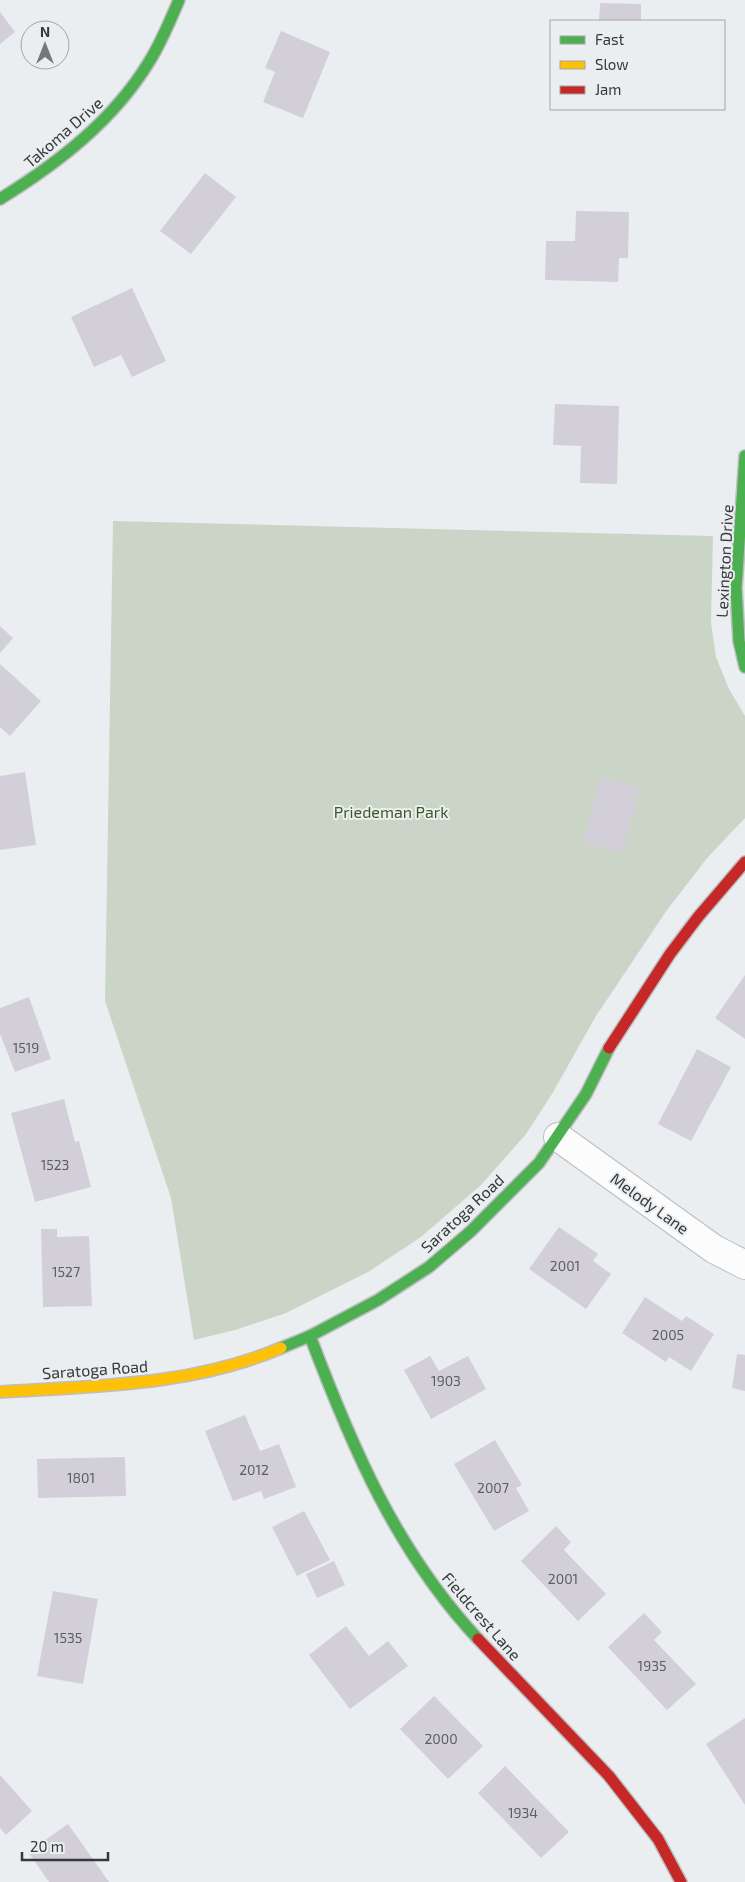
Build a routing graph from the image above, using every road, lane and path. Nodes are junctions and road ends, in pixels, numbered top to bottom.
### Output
1 (179, 0) edge
2 (0, 198) edge
3 (745, 456) edge
4 (745, 667) edge
5 (745, 862) edge
6 (558, 1137) junction
7 (745, 1265) edge
8 (310, 1336) junction
9 (0, 1392) edge
10 (682, 1882) edge

1 - 2 street, Takoma Drive
3 - 4 street, Lexington Drive
5 - 6 street, Saratoga Road
6 - 7 street, Melody Lane
6 - 8 street, Saratoga Road
8 - 9 street, Saratoga Road
8 - 10 street, Fieldcrest Lane

